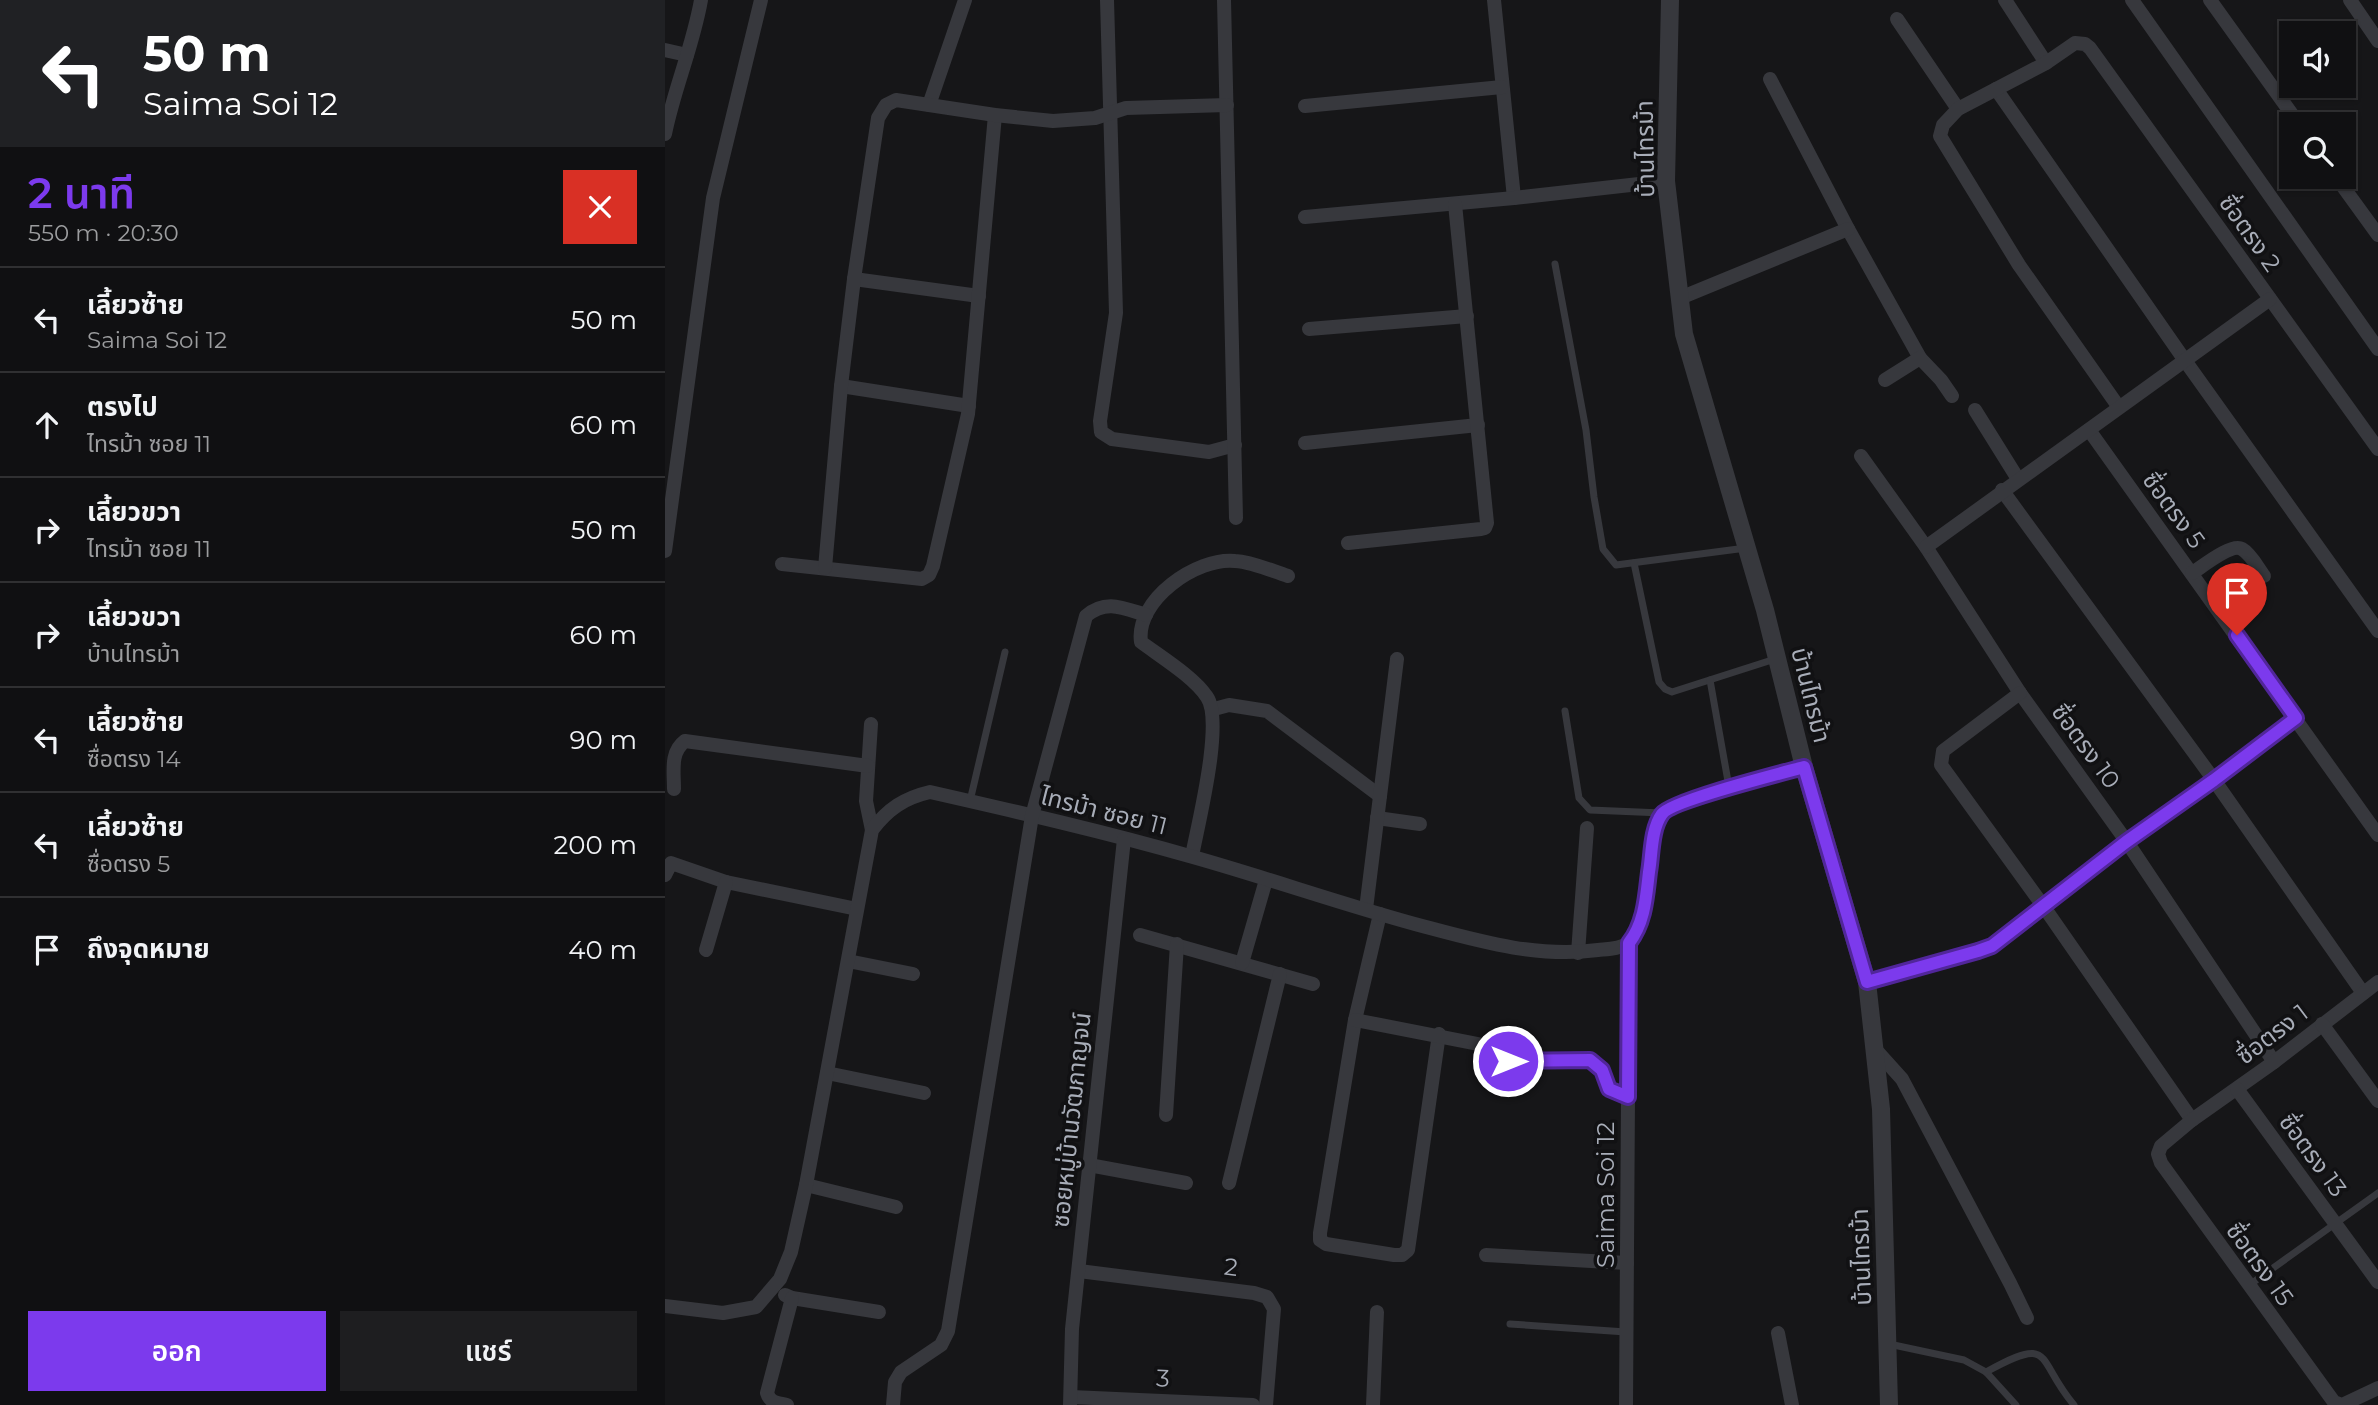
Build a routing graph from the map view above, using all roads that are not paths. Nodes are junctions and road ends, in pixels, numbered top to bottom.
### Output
1 (701, 0) edge
2 (761, 0) edge
3 (965, 0) edge
4 (1107, 0) edge
5 (1224, 0) edge
6 (1494, 0) edge
7 (1670, 0) edge
8 (2005, 0) edge
9 (2132, 0) edge
10 (2210, 0) edge
11 (2350, 0) edge
12 (1897, 19) dead end
13 (2378, 41) edge
14 (665, 50) edge
15 (687, 55) junction
16 (2046, 63) junction
17 (1770, 79) dead end
18 (1502, 88) junction
19 (1996, 89) junction
20 (929, 105) junction
21 (1227, 105) junction
22 (1305, 106) dead end
23 (1958, 109) junction
24 (2290, 112) edge
25 (1109, 114) junction
26 (995, 116) junction
27 (665, 134) edge
28 (1667, 181) junction
29 (2345, 189) edge
30 (1514, 198) junction
31 (1455, 204) junction
32 (1305, 217) dead end
33 (1848, 229) junction
34 (2378, 235) edge
35 (1555, 264) dead end
36 (854, 279) junction
37 (979, 296) junction
38 (1680, 298) junction
39 (2270, 299) junction
40 (1467, 316) junction
41 (1309, 329) dead end
42 (2378, 349) edge
43 (1920, 358) junction
44 (2186, 362) junction
45 (1885, 380) dead end
46 (841, 386) junction
47 (1952, 396) dead end
48 (969, 406) junction
49 (2118, 406) junction
50 (1975, 410) dead end
51 (1478, 425) junction
52 (2089, 430) junction
53 (1305, 443) dead end
54 (1235, 445) junction
55 (2378, 449) edge
56 (1861, 456) dead end
57 (2018, 479) junction
58 (2002, 490) junction
59 (1236, 518) dead end
60 (1348, 543) dead end
61 (1747, 547) junction
62 (1926, 547) junction
63 (665, 551) edge
64 (1634, 562) junction
65 (782, 564) dead end
66 (825, 568) junction
67 (2192, 573) junction
68 (1289, 576) dead end
69 (2265, 576) dead end
70 (1146, 615) junction
71 (2378, 631) edge
72 (1005, 652) dead end
73 (1397, 659) dead end
74 (1776, 659) junction
75 (1710, 680) junction
76 (2020, 693) junction
77 (1214, 709) junction
78 (1565, 712) dead end
79 (2296, 718) junction
80 (871, 724) dead end
81 (868, 766) junction
82 (1804, 767) junction
83 (2214, 780) junction
84 (1729, 787) junction
85 (674, 789) dead end
86 (1380, 796) junction
87 (970, 801) junction
88 (1662, 813) junction
89 (1033, 816) junction
90 (1377, 818) junction
91 (1420, 824) dead end
92 (1587, 828) dead end
93 (872, 830) junction
94 (2378, 835) edge
95 (1124, 839) junction
96 (2126, 842) junction
97 (1192, 856) junction
98 (667, 864) edge
99 (1266, 880) junction
100 (726, 882) junction
101 (2044, 907) junction
102 (857, 909) junction
103 (1366, 909) junction
104 (1380, 914) junction
105 (1140, 935) dead end
106 (1629, 943) junction
107 (1177, 944) junction
108 (706, 950) dead end
109 (1578, 953) junction
110 (848, 961) junction
111 (1242, 963) junction
112 (913, 974) dead end
113 (1280, 974) junction
114 (1867, 982) junction
115 (2378, 982) edge
116 (1313, 984) dead end
117 (2363, 993) junction
118 (1355, 1020) junction
119 (2322, 1024) junction
120 (1439, 1034) junction
121 (1483, 1045) dead end
122 (1875, 1049) junction
123 (1508, 1061) dead end
124 (2273, 1062) junction
125 (827, 1073) junction
126 (2237, 1089) junction
127 (923, 1093) dead end
128 (1628, 1097) junction
129 (2378, 1101) edge
130 (1166, 1115) dead end
131 (2192, 1120) junction
132 (1089, 1165) junction
133 (1186, 1183) dead end
134 (1229, 1183) dead end
135 (806, 1185) junction
136 (2378, 1194) edge
137 (896, 1206) dead end
138 (2335, 1224) junction
139 (1486, 1255) dead end
140 (1627, 1263) junction
141 (1079, 1271) junction
142 (2378, 1282) edge
143 (2248, 1286) junction
144 (771, 1289) junction
145 (792, 1298) junction
146 (665, 1306) edge
147 (879, 1312) dead end
148 (1377, 1312) dead end
149 (2027, 1318) dead end
150 (1510, 1324) dead end
151 (1627, 1332) junction
152 (1778, 1333) dead end
153 (1889, 1344) junction
154 (1986, 1372) junction
155 (2377, 1392) edge
156 (1070, 1401) edge
157 (787, 1405) edge
158 (893, 1405) edge
159 (1253, 1405) edge
160 (1266, 1405) edge
161 (1373, 1405) edge
162 (1626, 1405) edge
163 (1792, 1405) edge
164 (1889, 1405) edge
165 (2016, 1405) edge
166 (2074, 1405) edge

1 - 15 street
2 - 63 street
3 - 20 street
4 - 25 street
5 - 21 street
6 - 18 street
7 - 28 street, บ้านไทรม้า
8 - 16 street
9 - 42 street
10 - 24 street
11 - 13 street
12 - 23 street
14 - 15 street
15 - 27 street
16 - 19 street
16 - 39 street, ซื่อตรง 2
17 - 33 street
18 - 22 street
18 - 30 street
19 - 23 street
19 - 44 street
20 - 26 street
20 - 36 street
21 - 25 street
21 - 54 street
23 - 49 street
25 - 26 street
25 - 54 street
26 - 37 street
28 - 30 street
28 - 38 street, บ้านไทรม้า
29 - 34 street
30 - 31 street
31 - 32 street
31 - 40 street
33 - 38 street
33 - 43 street
35 - 64 lane
36 - 37 street
36 - 46 street
37 - 48 street
38 - 61 street, บ้านไทรม้า
39 - 44 street
39 - 55 street, ซื่อตรง 2
40 - 41 street
40 - 51 street
43 - 45 street
43 - 47 street
44 - 49 street
44 - 71 street
46 - 48 street
46 - 66 street
48 - 66 street
49 - 52 street
50 - 57 street
51 - 53 street
51 - 60 street
52 - 57 street
52 - 67 street, ซื่อตรง 5
54 - 59 street
56 - 62 street, ซื่อตรง 10
57 - 58 street
58 - 62 street
58 - 83 street
61 - 64 lane
61 - 74 street, บ้านไทรม้า
62 - 76 street, ซื่อตรง 10
64 - 75 lane
65 - 66 street
67 - 69 street
67 - 79 street, ซื่อตรง 5
68 - 70 street
70 - 77 street
70 - 89 street
72 - 87 lane
73 - 86 street
74 - 75 lane
74 - 82 street, บ้านไทรม้า
75 - 84 lane
76 - 96 street, ซื่อตรง 10
76 - 101 street
77 - 86 street
77 - 97 street
78 - 88 lane
79 - 83 street
79 - 94 street, ซื่อตรง 5
80 - 81 street
81 - 85 street
81 - 93 street
82 - 84 street
82 - 114 street, บ้านไทรม้า
83 - 96 street
83 - 117 street
84 - 88 street
86 - 90 street
87 - 89 street, ไทรม้า ซอย 11
87 - 93 street, ไทรม้า ซอย 11
88 - 106 street
89 - 95 street, ไทรม้า ซอย 11
89 - 158 street
90 - 91 street
90 - 103 street
92 - 109 street
93 - 102 street
95 - 97 street, ไทรม้า ซอย 11
95 - 132 street, ซอยหมู่บ้านวัฒกาญจน์
96 - 101 street
96 - 124 street, ซื่อตรง 10
97 - 99 street, ไทรม้า ซอย 11
98 - 100 street
99 - 103 street, ไทรม้า ซอย 11
99 - 111 street
100 - 102 street
100 - 108 street
101 - 114 street
101 - 131 street
102 - 110 street
103 - 104 street, ไทรม้า ซอย 11
104 - 109 street, ไทรม้า ซอย 11
104 - 118 street
105 - 107 street
106 - 109 street, ไทรม้า ซอย 11
106 - 128 street, Saima Soi 12
107 - 111 street
107 - 130 street
110 - 112 street
110 - 125 street
111 - 113 street
113 - 116 street
113 - 134 street
114 - 122 street, บ้านไทรม้า
115 - 117 street, ซื่อตรง 1
117 - 119 street, ซื่อตรง 1
118 - 120 street
118 - 120 street
119 - 124 street, ซื่อตรง 1
119 - 129 street
120 - 121 street
122 - 149 street
122 - 153 street, บ้านไทรม้า
123 - 128 lane
124 - 126 street, ซื่อตรง 1
125 - 127 street
125 - 135 street
126 - 131 street, ซื่อตรง 1
126 - 138 street, ซื่อตรง 13
128 - 140 street, Saima Soi 12
131 - 143 street, ซื่อตรง 15
132 - 133 street
132 - 141 street, ซอยหมู่บ้านวัฒกาญจน์
135 - 137 street
135 - 144 street
136 - 138 lane
138 - 142 street, ซื่อตรง 13
138 - 143 lane
139 - 140 street
140 - 151 street, Saima Soi 12
141 - 156 street, ซอยหมู่บ้านวัฒกาญจน์
141 - 160 street, 2
143 - 155 street, ซื่อตรง 15
144 - 145 street
144 - 146 street
145 - 147 street
145 - 157 street
148 - 161 street
150 - 151 lane
151 - 162 street, Saima Soi 12
152 - 163 street
153 - 154 lane
153 - 164 street, บ้านไทรม้า
154 - 165 lane
154 - 166 lane
156 - 159 street, 3

